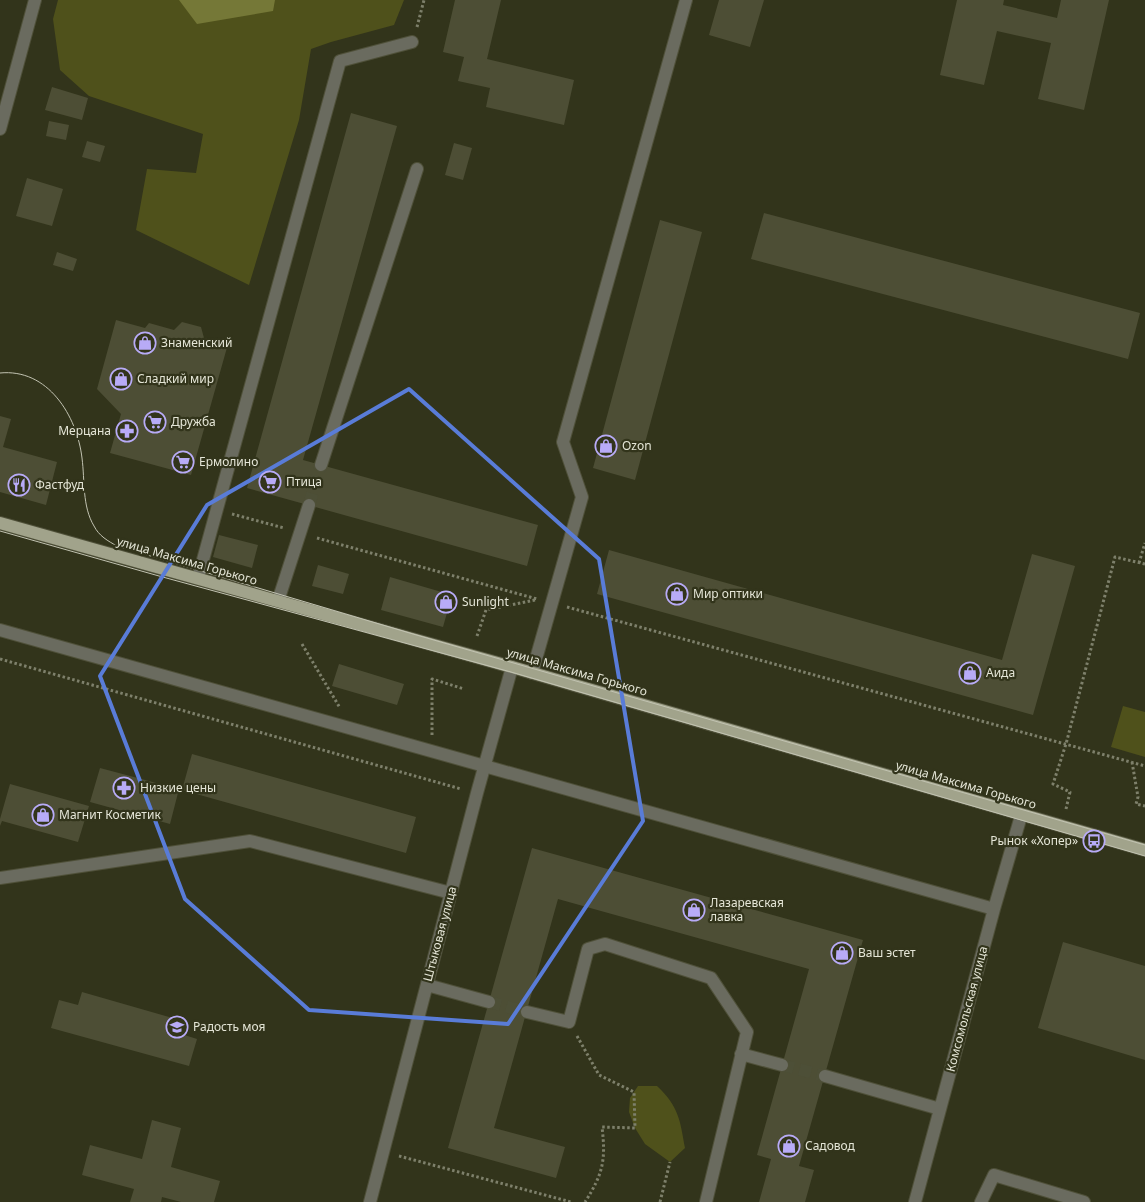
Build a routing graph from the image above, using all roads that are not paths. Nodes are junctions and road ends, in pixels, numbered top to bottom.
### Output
1 (35, 0) edge
2 (686, 0) edge
3 (412, 42) road end
4 (0, 129) edge
5 (417, 169) dead end
6 (321, 465) tunnel mouth
7 (309, 505) tunnel mouth
8 (0, 523) edge
9 (198, 578) junction
10 (278, 601) junction
11 (0, 630) edge
12 (512, 668) junction
13 (532, 673) junction
14 (485, 766) junction
15 (1021, 816) junction
16 (1145, 850) edge
17 (0, 878) edge
18 (451, 893) junction
19 (994, 909) junction
20 (427, 985) junction
21 (489, 1002) tunnel mouth
22 (527, 1012) tunnel mouth
23 (741, 1054) junction
24 (782, 1064) tunnel mouth
25 (825, 1076) tunnel mouth
26 (940, 1109) junction
27 (370, 1202) edge
28 (706, 1202) edge
29 (915, 1202) edge
30 (981, 1202) edge
31 (1084, 1202) edge

1 - 4 street
2 - 13 street
3 - 9 street
5 - 6 street
7 - 10 street
8 - 9 main road, улица Максима Горького
9 - 10 main road, улица Максима Горького
10 - 12 main road, улица Максима Горького
11 - 14 street
12 - 13 main road, улица Максима Горького
12 - 14 street, Штыковая улица
13 - 15 main road, улица Максима Горького
14 - 18 street, Штыковая улица
14 - 19 street
15 - 16 main road, улица Максима Горького
15 - 19 street, Комсомольская улица
17 - 18 street
18 - 20 street, Штыковая улица
19 - 26 street, Комсомольская улица
20 - 21 street
20 - 27 street, Штыковая улица
22 - 23 street
23 - 24 street
23 - 28 street
25 - 26 street
26 - 29 street, Комсомольская улица
30 - 31 street

